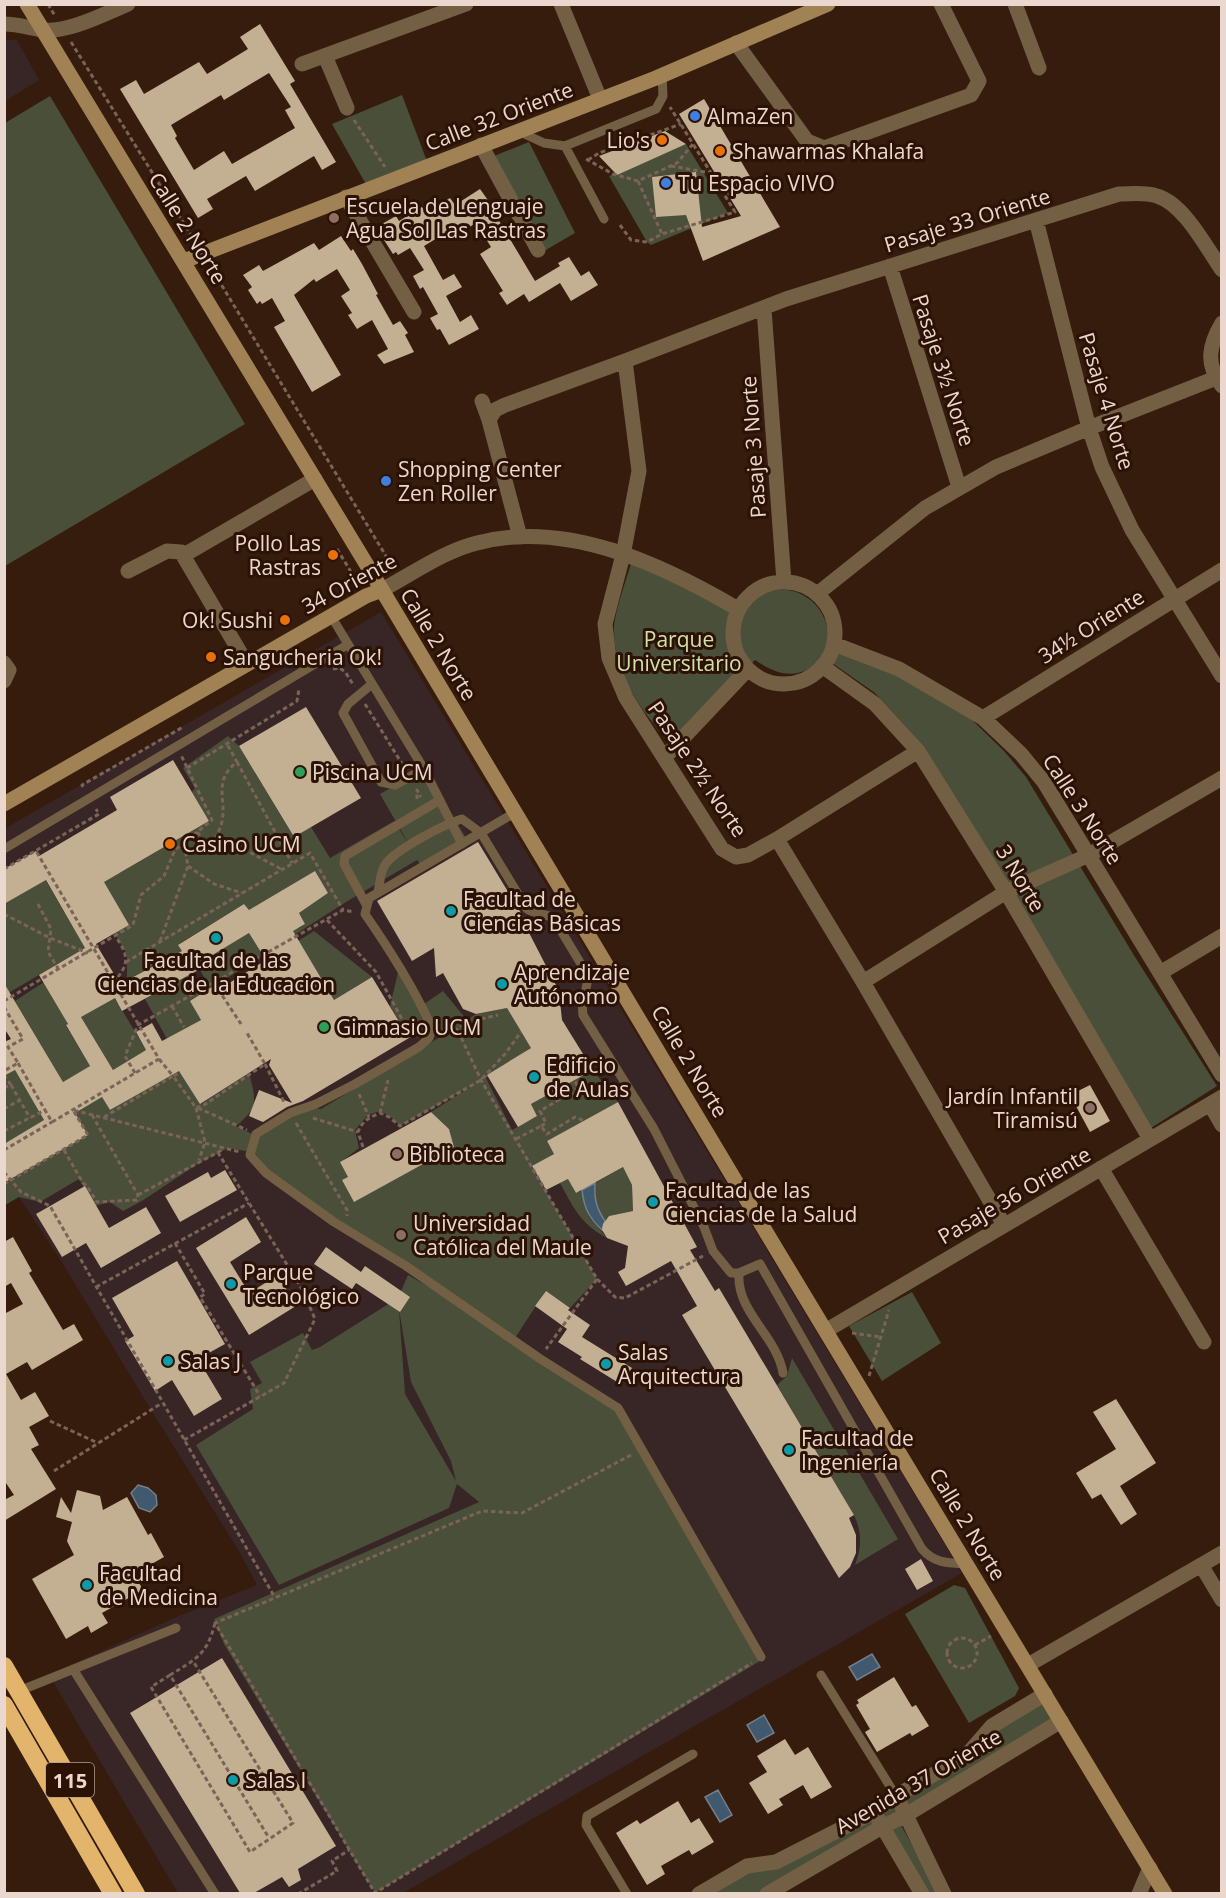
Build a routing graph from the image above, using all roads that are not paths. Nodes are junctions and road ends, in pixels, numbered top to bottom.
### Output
1 (27, 4) edge
2 (128, 4) edge
3 (466, 4) edge
4 (561, 4) edge
5 (828, 4) edge
6 (941, 4) edge
7 (1015, 4) edge
8 (4, 24) edge
9 (42, 30) junction
10 (736, 43) junction
11 (325, 56) junction
12 (302, 64) dead end
13 (1039, 68) dead end
14 (662, 75) junction
15 (600, 99) junction
16 (347, 108) road end
17 (518, 131) junction
18 (481, 145) junction
19 (567, 150) junction
20 (346, 197) junction
21 (604, 219) dead end
22 (1036, 220) junction
23 (538, 250) dead end
24 (184, 261) junction
25 (890, 266) junction
26 (1221, 270) edge
27 (764, 309) junction
28 (414, 312) dead end
29 (1221, 323) edge
30 (625, 361) junction
31 (1219, 382) edge
32 (482, 401) dead end
33 (489, 420) junction
34 (1089, 428) junction
35 (315, 479) junction
36 (959, 487) junction
37 (520, 537) junction
38 (184, 555) junction
39 (623, 555) junction
40 (1221, 570) edge
41 (128, 572) dead end
42 (784, 582) junction
43 (382, 590) junction
44 (817, 594) junction
45 (1173, 600) junction
46 (738, 609) junction
47 (331, 616) junction
48 (834, 644) junction
49 (347, 645) junction
50 (4, 663) edge
51 (247, 664) junction
52 (822, 666) junction
53 (748, 669) junction
54 (1221, 676) edge
55 (4, 681) edge
56 (372, 684) junction
57 (983, 718) junction
58 (918, 751) junction
59 (664, 758) junction
60 (424, 769) junction
61 (1221, 777) edge
62 (440, 800) junction
63 (4, 804) edge
64 (516, 812) junction
65 (451, 822) junction
66 (481, 833) junction
67 (777, 840) junction
68 (462, 844) junction
69 (4, 849) edge
70 (1089, 855) junction
71 (378, 892) junction
72 (1006, 892) junction
73 (366, 910) junction
74 (1221, 936) edge
75 (1160, 973) junction
76 (863, 982) junction
77 (1221, 1075) edge
78 (1216, 1101) edge
79 (1221, 1125) edge
80 (1150, 1139) junction
81 (1101, 1168) junction
82 (1004, 1225) junction
83 (778, 1252) junction
84 (760, 1264) junction
85 (739, 1274) junction
86 (827, 1330) junction
87 (1204, 1342) dead end
88 (783, 1373) dead end
89 (1221, 1552) edge
90 (968, 1564) junction
91 (1201, 1565) junction
92 (1221, 1600) edge
93 (176, 1628) dead end
94 (761, 1657) road end
95 (1028, 1665) junction
96 (4, 1666) edge
97 (73, 1669) junction
98 (821, 1675) dead end
99 (19, 1691) junction
100 (1045, 1694) junction
101 (4, 1705) edge
102 (1061, 1721) junction
103 (693, 1754) dead end
104 (896, 1796) junction
105 (874, 1812) junction
106 (906, 1815) junction
107 (882, 1827) junction
108 (783, 1858) junction
109 (1150, 1868) junction
110 (795, 1876) junction
111 (705, 1892) edge
112 (113, 1893) edge
113 (136, 1893) edge
114 (215, 1893) edge
115 (627, 1893) edge
116 (767, 1893) edge
117 (922, 1893) edge
118 (944, 1893) edge
119 (1139, 1893) edge
120 (1165, 1893) edge

1 - 9 main road, Calle 2 Norte
2 - 9 street
3 - 11 street
4 - 15 street
5 - 10 main road, Calle 32 Oriente
6 - 10 street
7 - 13 street
8 - 9 street
9 - 24 main road, Calle 2 Norte
10 - 14 main road, Calle 32 Oriente
11 - 12 street
11 - 16 street
14 - 15 main road, Calle 32 Oriente
14 - 19 lane
15 - 17 main road, Calle 32 Oriente
17 - 18 main road, Calle 32 Oriente
17 - 19 lane
18 - 20 main road, Calle 32 Oriente
18 - 23 street
19 - 21 lane
20 - 24 main road, Calle 32 Oriente
20 - 28 street
22 - 25 street, Pasaje 33 Oriente
22 - 26 street, Pasaje 33 Oriente
22 - 34 street, Pasaje 4 Norte
24 - 35 main road, Calle 2 Norte
25 - 27 street, Pasaje 33 Oriente
25 - 36 street, Pasaje 3½ Norte
27 - 30 street, Pasaje 33 Oriente
27 - 42 street, Pasaje 3 Norte
29 - 31 street
30 - 33 street, Pasaje 33 Oriente
30 - 39 street, Pasaje 2½ Norte
31 - 34 street
32 - 33 street
33 - 37 street
34 - 36 street
34 - 45 street, Pasaje 4 Norte
35 - 38 street
35 - 43 main road, Calle 2 Norte
36 - 44 street
37 - 39 street, 34 Oriente
37 - 43 street, 34 Oriente
38 - 41 street
38 - 51 street
39 - 46 street, 34 Oriente
39 - 59 street, Pasaje 2½ Norte
40 - 45 street, 34½ Oriente
42 - 44 street
42 - 46 street
43 - 47 main road, 34 Oriente
43 - 64 main road, Calle 2 Norte
44 - 48 street
45 - 54 street, Pasaje 4 Norte
45 - 57 street, 34½ Oriente
46 - 53 street
47 - 49 lane
47 - 51 main road, 34 Oriente
48 - 52 street
48 - 57 street, Calle 3 Norte
49 - 56 lane
49 - 69 lane
50 - 55 street
51 - 63 main road, 34 Oriente
52 - 53 street
52 - 58 street, 3 Norte
53 - 59 street
56 - 60 lane
56 - 60 lane
57 - 70 street, Calle 3 Norte
58 - 67 street
58 - 72 street, 3 Norte
59 - 67 street, Pasaje 2½ Norte
60 - 62 lane
61 - 70 street
62 - 65 lane
62 - 73 lane
64 - 66 lane
64 - 83 main road, Calle 2 Norte
65 - 66 lane
65 - 68 lane
65 - 71 lane
66 - 68 lane
66 - 85 lane
67 - 76 street, Pasaje 2½ Norte
68 - 71 lane
70 - 72 street
70 - 75 street, Calle 3 Norte
71 - 73 lane
72 - 76 street
72 - 80 street, 3 Norte
73 - 94 lane
74 - 75 street
75 - 77 street, Calle 3 Norte
76 - 82 street, Pasaje 2½ Norte
78 - 79 street
78 - 80 street, Pasaje 36 Oriente
80 - 81 street, Pasaje 36 Oriente
81 - 82 street, Pasaje 36 Oriente
81 - 87 street
82 - 86 street, Pasaje 36 Oriente
83 - 84 lane
83 - 86 main road, Calle 2 Norte
84 - 85 lane
84 - 90 lane
85 - 88 lane
86 - 90 main road, Calle 2 Norte
89 - 91 street
90 - 95 main road, Calle 2 Norte
91 - 92 street
91 - 95 street
93 - 97 lane
95 - 100 main road, Calle 2 Norte
96 - 99 highway, 115
97 - 99 lane
97 - 114 lane
98 - 104 lane
99 - 113 highway, 115
100 - 102 main road, Calle 2 Norte
100 - 104 street, Avenida 37 Oriente
101 - 112 highway, 115
102 - 106 street, Avenida 37 Oriente
102 - 109 main road, Calle 2 Norte
103 - 115 lane
104 - 105 street, Avenida 37 Oriente
104 - 106 street
105 - 107 street
105 - 108 street, Avenida 37 Oriente
106 - 107 street, Avenida 37 Oriente
106 - 118 street
107 - 110 street, Avenida 37 Oriente
107 - 117 street
108 - 110 street
108 - 111 street, Avenida 37 Oriente
109 - 119 street
109 - 120 main road, Calle 2 Norte
110 - 116 street, Avenida 37 Oriente

